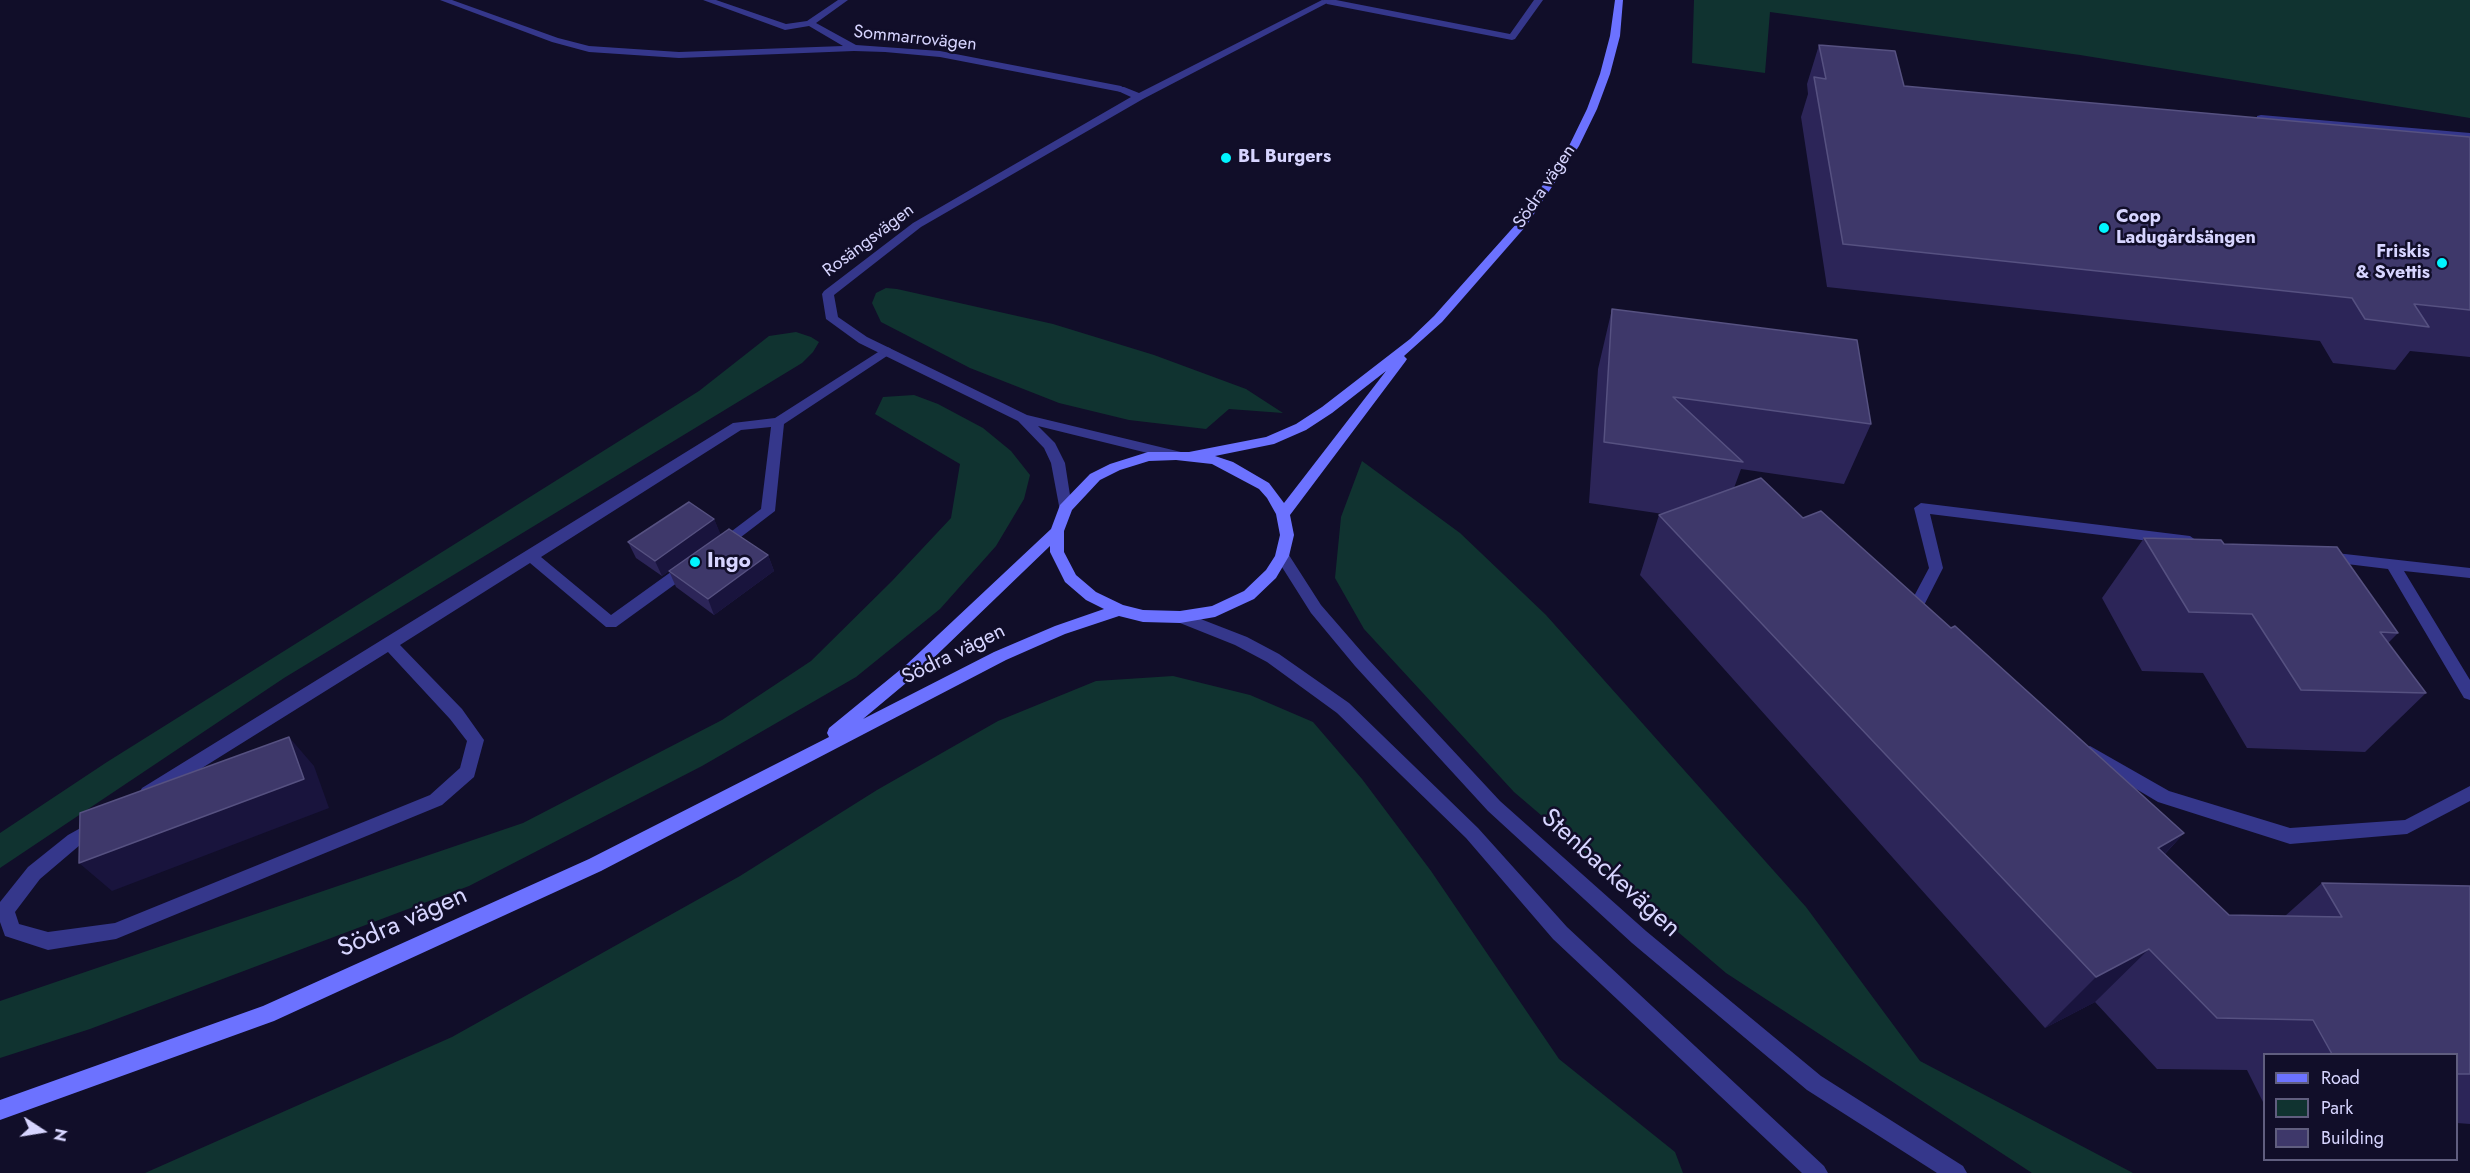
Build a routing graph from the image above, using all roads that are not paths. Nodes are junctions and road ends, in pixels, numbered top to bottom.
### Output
1 (444, 0) edge
2 (707, 0) edge
3 (844, 0) edge
4 (1328, 0) edge
5 (1539, 0) edge
6 (1619, 0) edge
7 (810, 23) junction
8 (854, 48) junction
9 (1139, 97) junction
10 (2248, 118) edge
11 (2470, 136) edge
12 (1414, 342) junction
13 (886, 351) junction
14 (1023, 418) junction
15 (778, 422) junction
16 (1176, 455) junction
17 (1191, 456) junction
18 (1065, 508) junction
19 (1283, 514) junction
20 (1057, 531) junction
21 (2203, 542) edge
22 (531, 556) junction
23 (1282, 556) junction
24 (2315, 556) edge
25 (2393, 565) junction
26 (2470, 573) edge
27 (1119, 610) junction
28 (1180, 617) junction
29 (1910, 618) edge
30 (389, 643) junction
31 (2470, 694) edge
32 (2072, 742) edge
33 (814, 751) junction
34 (2470, 793) edge
35 (131, 804) edge
36 (112, 816) edge
37 (0, 1110) edge
38 (1817, 1173) edge
39 (1956, 1173) edge

1 - 8 street, Sommarrovägen
2 - 7 street
3 - 7 street
4 - 5 street
4 - 9 street
6 - 12 main road, Södra vägen
7 - 8 street
8 - 9 street, Sommarrovägen
9 - 13 street, Rosängsvägen
10 - 11 street
12 - 17 main road, Södra vägen
12 - 19 main road, Södra vägen
13 - 14 street, Rosängsvägen
13 - 15 street
14 - 16 street, Rosängsvägen
14 - 18 street, Rosängsvägen
15 - 22 street
15 - 22 street
16 - 17 main road
16 - 18 main road
17 - 19 main road
18 - 20 main road
19 - 23 main road
20 - 27 main road
20 - 33 main road, Södra vägen
21 - 29 street
22 - 30 street
23 - 28 main road
23 - 39 street, Stenbackevägen
24 - 25 street
25 - 26 street
25 - 31 street
27 - 28 main road
27 - 33 main road, Södra vägen
28 - 38 street
30 - 35 street
30 - 36 street
32 - 34 street
33 - 37 main road, Södra vägen

